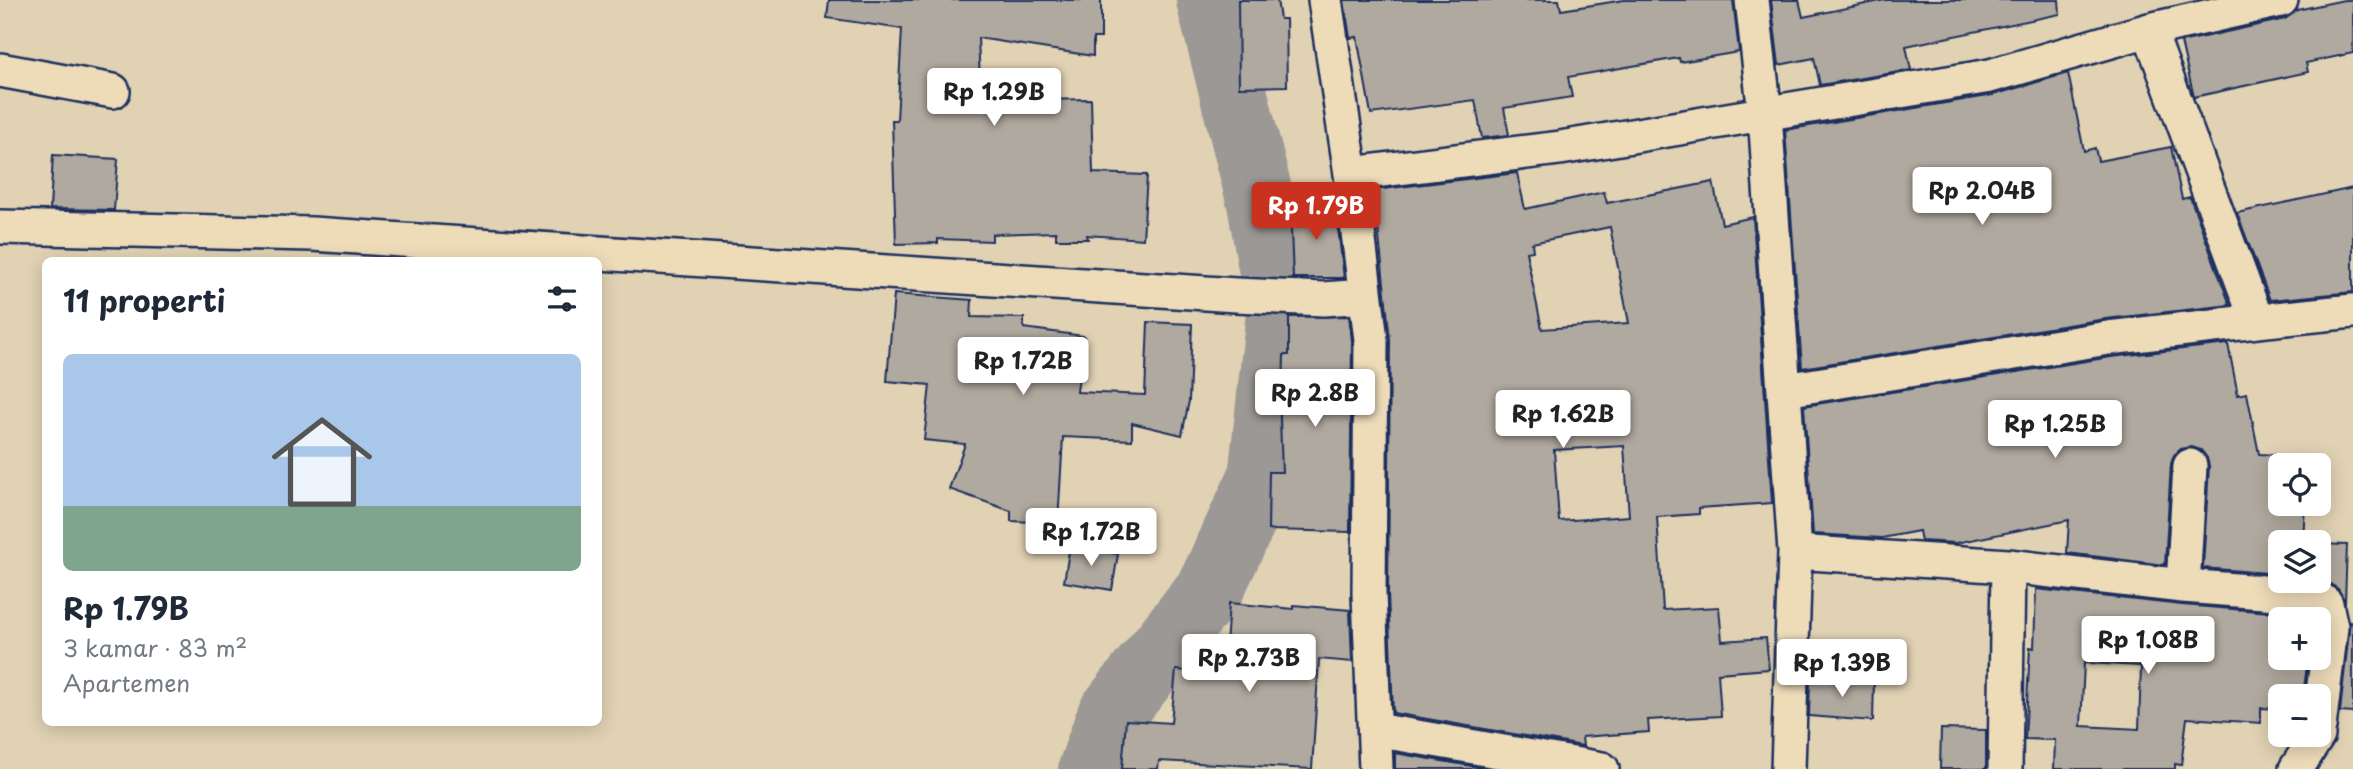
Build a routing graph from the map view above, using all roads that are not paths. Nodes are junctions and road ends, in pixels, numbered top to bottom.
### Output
1 (1325, 0) edge
2 (1752, 0) edge
3 (2281, 0) edge
4 (2149, 30) junction
5 (0, 70) edge
6 (113, 91) dead end
7 (1765, 114) junction
8 (1351, 174) junction
9 (0, 228) edge
10 (1365, 296) junction
11 (2353, 310) edge
12 (2257, 321) junction
13 (1785, 390) junction
14 (2190, 466) dead end
15 (1795, 552) junction
16 (2008, 566) junction
17 (2183, 586) junction
18 (2324, 684) edge
19 (1376, 730) junction
20 (2310, 747) edge
21 (1554, 765) edge
22 (1376, 769) edge
23 (1602, 769) edge
24 (1788, 769) edge
25 (2005, 769) edge
26 (2296, 769) edge

1 - 8 street
2 - 7 street
3 - 4 street
4 - 7 street
4 - 12 street
5 - 6 street
7 - 8 street
7 - 13 street
8 - 10 street
9 - 10 street
10 - 19 street
11 - 12 street
12 - 13 street
13 - 15 street
14 - 17 street
15 - 16 street
15 - 24 street
16 - 17 street
16 - 25 street
17 - 18 street
19 - 21 street
19 - 22 street
20 - 26 street
21 - 23 street

